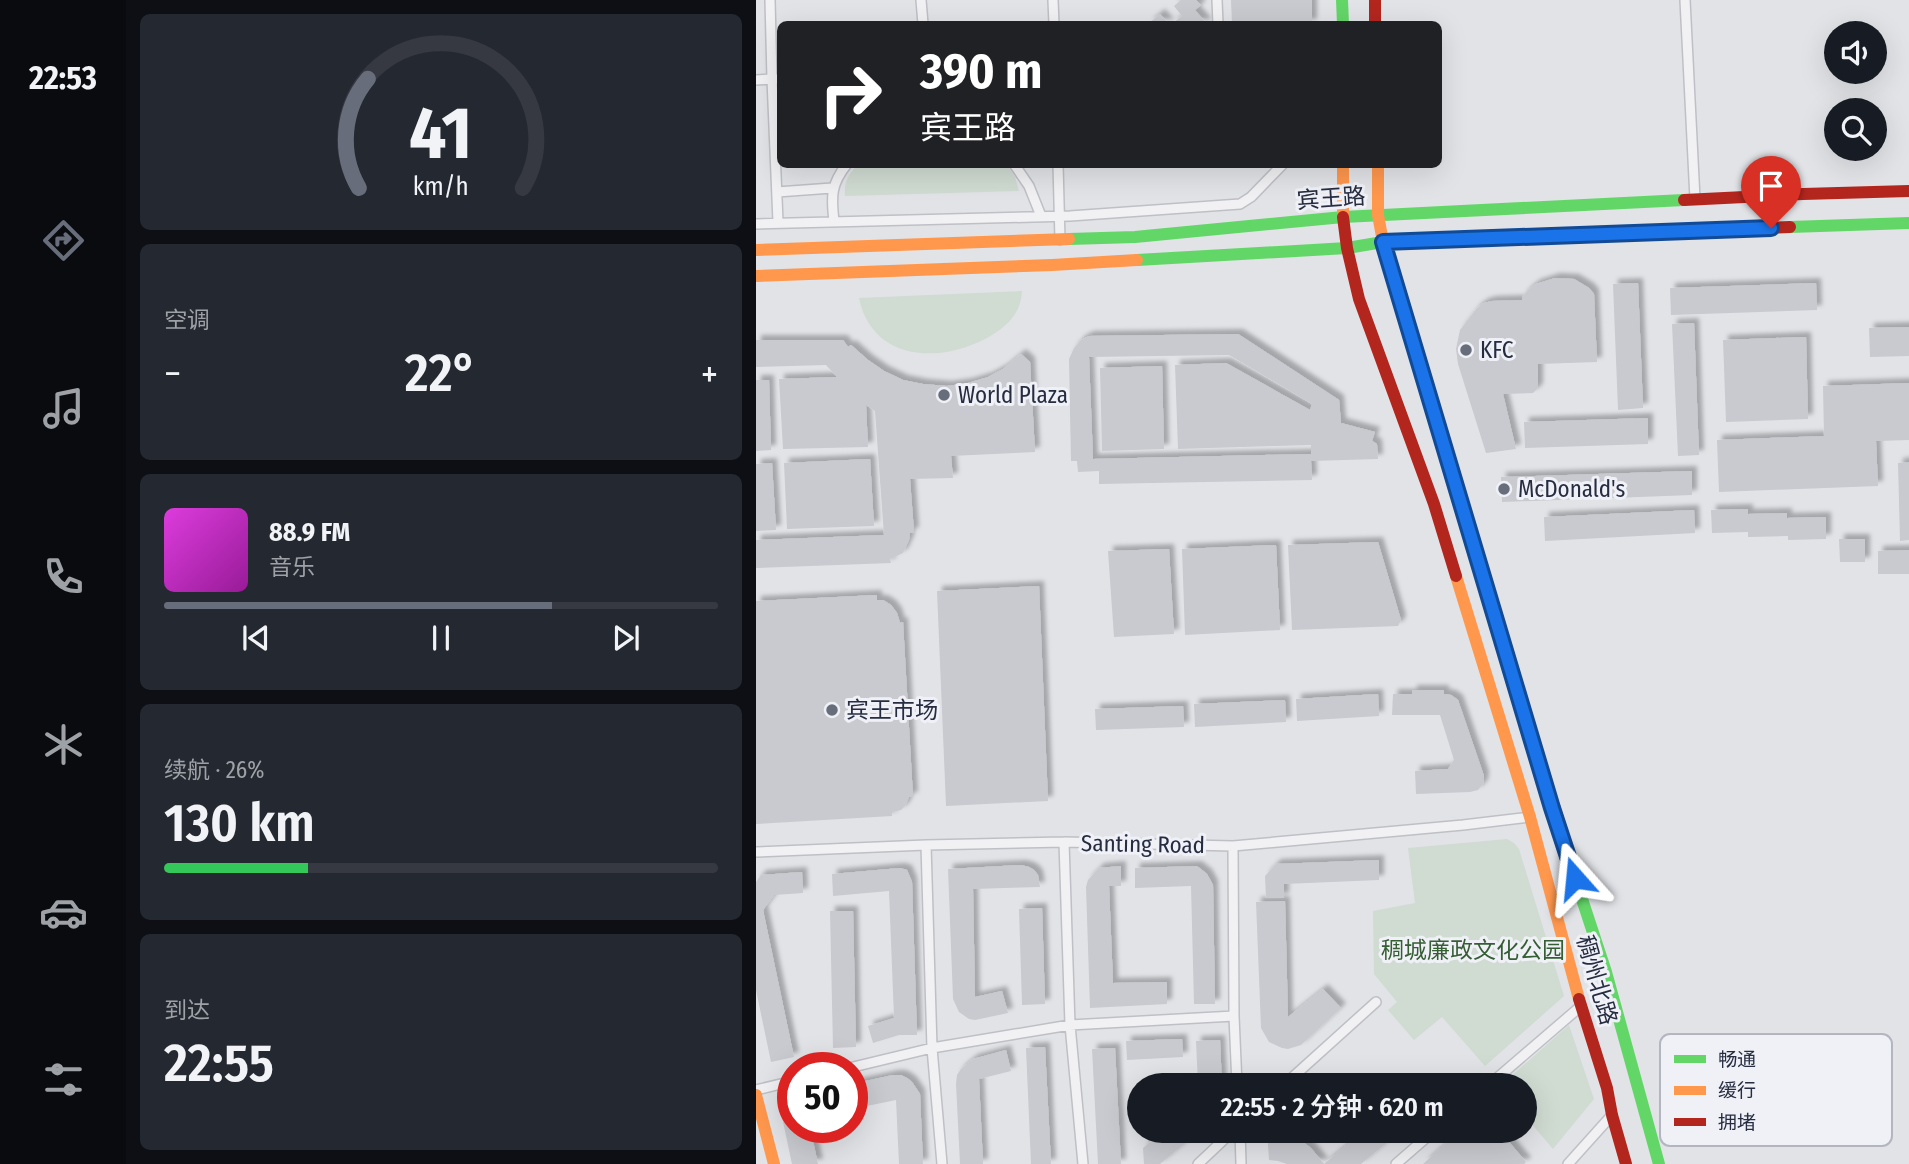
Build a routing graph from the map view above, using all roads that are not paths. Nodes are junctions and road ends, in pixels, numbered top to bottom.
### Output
1 (770, 0) edge
2 (921, 0) edge
3 (1054, 0) edge
4 (1217, 0) edge
5 (1342, 0) edge
6 (1375, 0) edge
7 (1685, 0) edge
8 (923, 21) edge
9 (1054, 21) edge
10 (1218, 21) edge
11 (1343, 21) edge
12 (1375, 21) edge
13 (776, 79) edge
14 (756, 80) edge
15 (844, 168) edge
16 (1017, 168) edge
17 (1058, 168) edge
18 (1279, 168) edge
19 (1343, 168) edge
20 (1378, 168) edge
21 (832, 188) junction
22 (1909, 191) edge
23 (777, 192) junction
24 (1695, 199) junction
25 (1378, 215) junction
26 (1041, 216) junction
27 (1060, 216) junction
28 (1343, 217) junction
29 (834, 221) junction
30 (778, 222) junction
31 (1909, 223) edge
32 (756, 224) edge
33 (1060, 240) junction
34 (1383, 242) junction
35 (1347, 248) junction
36 (756, 250) edge
37 (756, 276) edge
38 (1530, 817) junction
39 (1064, 842) junction
40 (926, 845) junction
41 (1233, 846) junction
42 (756, 852) edge
43 (1376, 1002) dead end
44 (1581, 1006) junction
45 (1234, 1016) junction
46 (1070, 1025) junction
47 (932, 1048) junction
48 (868, 1063) edge
49 (1236, 1073) edge
50 (1297, 1073) edge
51 (1503, 1073) edge
52 (777, 1086) edge
53 (756, 1092) edge
54 (1612, 1115) junction
55 (1220, 1143) edge
56 (1240, 1143) edge
57 (1420, 1143) edge
58 (774, 1164) edge
59 (942, 1164) edge
60 (1083, 1164) edge
61 (1198, 1164) edge
62 (1241, 1164) edge
63 (1396, 1164) edge
64 (1568, 1164) edge
65 (1626, 1164) edge
66 (1659, 1164) edge

1 - 13 street
2 - 8 street
3 - 9 street
4 - 10 street
5 - 11 main road
6 - 12 main road
7 - 24 street
13 - 14 street
13 - 23 street
15 - 21 street
16 - 26 street
17 - 27 street
18 - 27 street
19 - 28 main road, 稠州北路
20 - 25 main road, 稠州北路
21 - 23 street
21 - 29 street
22 - 24 main road, 宾王路
23 - 30 street
24 - 25 main road, 宾王路
25 - 28 main road, 宾王路
25 - 34 main road, 稠州北路
26 - 27 street
26 - 29 street
27 - 33 street
28 - 33 main road, 宾王路
28 - 35 main road, 稠州北路
29 - 30 street
30 - 32 street
31 - 34 main road
33 - 36 main road, 宾王路
34 - 35 main road
34 - 66 main road, 稠州北路
35 - 37 main road
35 - 38 main road, 稠州北路
38 - 41 street, Santing Road
38 - 44 main road, 稠州北路
39 - 40 street, Santing Road
39 - 41 street, Santing Road
39 - 46 street
40 - 42 street, Santing Road
40 - 47 street
41 - 45 street
43 - 50 street
44 - 51 street
44 - 54 main road, 稠州北路
45 - 46 street
45 - 49 street
46 - 47 street
46 - 60 street
47 - 48 street
47 - 59 street
52 - 53 street
53 - 58 main road
54 - 64 street
54 - 65 main road, 稠州北路
55 - 61 street
56 - 62 street
57 - 63 street

